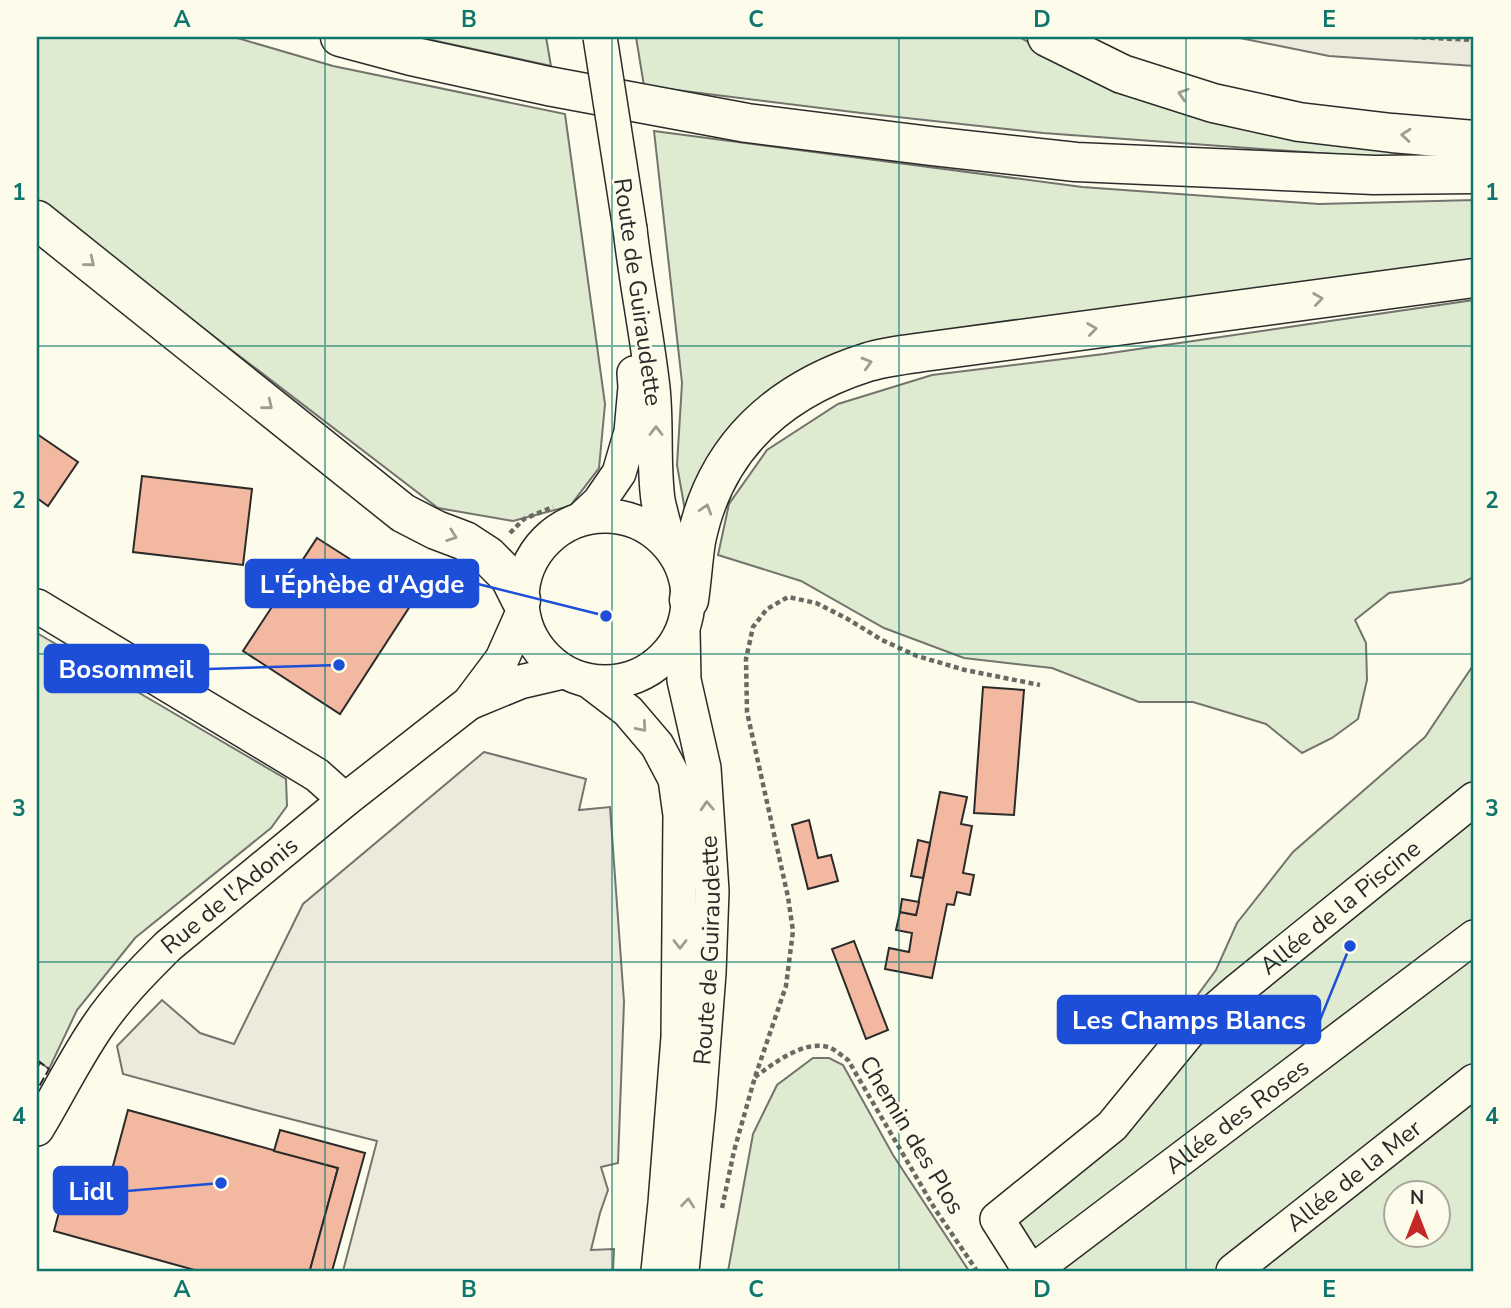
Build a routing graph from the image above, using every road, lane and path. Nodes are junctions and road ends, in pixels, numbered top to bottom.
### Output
1 (340, 37) edge
2 (582, 37) edge
3 (600, 37) edge
4 (1047, 37) edge
5 (1412, 37) edge
6 (1474, 40) edge
7 (1474, 140) edge
8 (1474, 174) edge
9 (37, 220) edge
10 (621, 227) junction
11 (1474, 278) edge
12 (582, 519) junction
13 (670, 546) junction
14 (37, 606) edge
15 (521, 607) junction
16 (686, 616) junction
17 (577, 677) junction
18 (1040, 685) dead end
19 (469, 703) junction
20 (1474, 799) edge
21 (345, 800) junction
22 (1474, 937) edge
23 (755, 1077) junction
24 (1474, 1081) edge
25 (37, 1129) edge
26 (720, 1218) dead end
27 (658, 1271) edge
28 (681, 1271) edge
29 (977, 1271) edge
30 (1031, 1271) edge
31 (1233, 1271) edge

1 - 8 highway
2 - 10 street, Route de Guiraudette
3 - 10 street, Route de Guiraudette, bridge
7 -> 4 highway
5 - 6 path
9 -> 15 highway
10 - 12 street, Route de Guiraudette
13 -> 10 street, Route de Guiraudette
16 -> 11 highway
12 - 13 street
12 - 15 street
13 - 16 street
14 - 21 street
15 - 17 street
15 - 19 street, Rue de l'Adonis
16 - 17 street
28 -> 16 street, Route de Guiraudette
17 - 19 street, Rue de l'Adonis
17 -> 27 street, Route de Guiraudette
18 - 23 path
19 - 21 street, Rue de l'Adonis
20 - 30 street, Allée de la Piscine
21 - 25 street, Rue de l'Adonis
22 - 30 street, Allée des Roses
23 - 26 path
23 - 29 path, Chemin des Plos
24 - 31 street, Allée de la Mer

